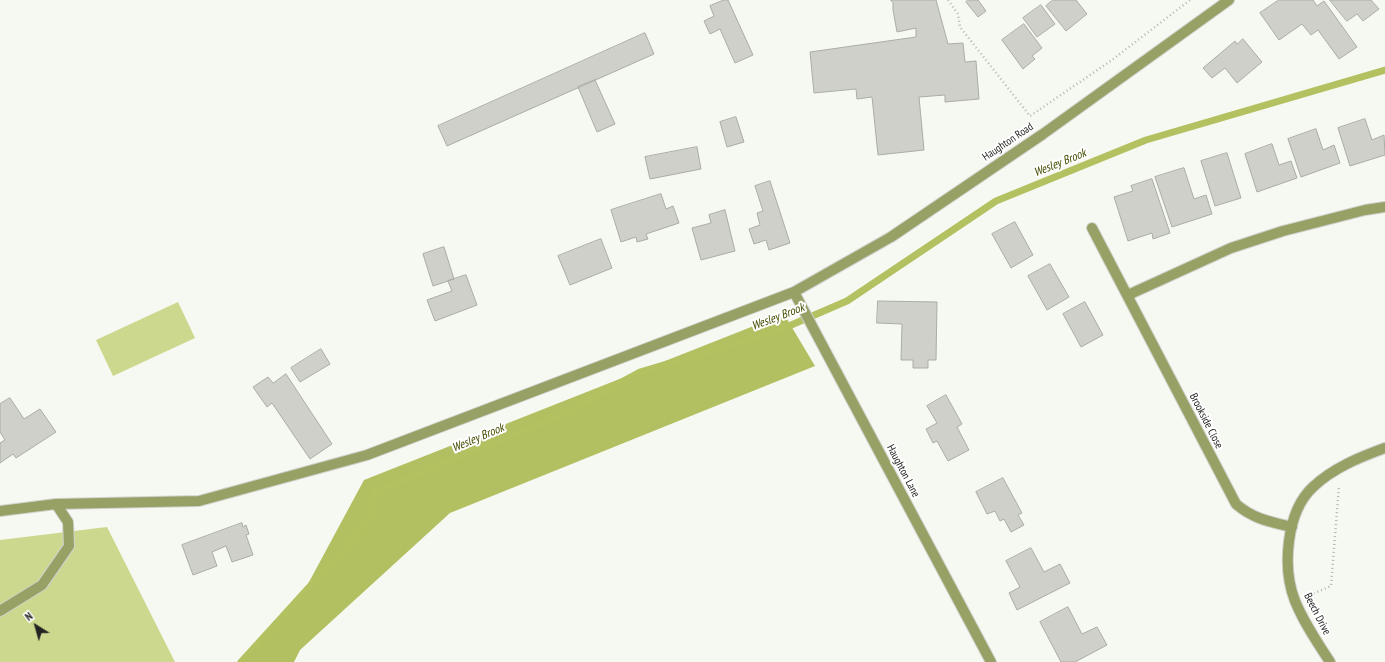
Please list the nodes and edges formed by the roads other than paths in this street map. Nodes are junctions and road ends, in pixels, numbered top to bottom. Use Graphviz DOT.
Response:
graph roads {
  1 [pos="1229,0"];
  2 [pos="1385,207"];
  3 [pos="1092,228"];
  4 [pos="794,292"];
  5 [pos="1128,295"];
  6 [pos="1385,448"];
  7 [pos="56,504"];
  8 [pos="0,511"];
  9 [pos="1292,527"];
  10 [pos="0,611"];
  11 [pos="991,662"];
  12 [pos="1330,662"];
  1 -- 4 [label="street, Haughton Road"];
  2 -- 5 [label="street"];
  3 -- 5 [label="street, Brookside Close"];
  4 -- 7 [label="street, Haughton Road"];
  4 -- 11 [label="street, Haughton Lane"];
  5 -- 9 [label="street, Brookside Close"];
  6 -- 9 [label="street, Beech Drive"];
  7 -- 8 [label="street, Haughton Road"];
  7 -- 10 [label="street"];
  9 -- 12 [label="street, Beech Drive"];
}
